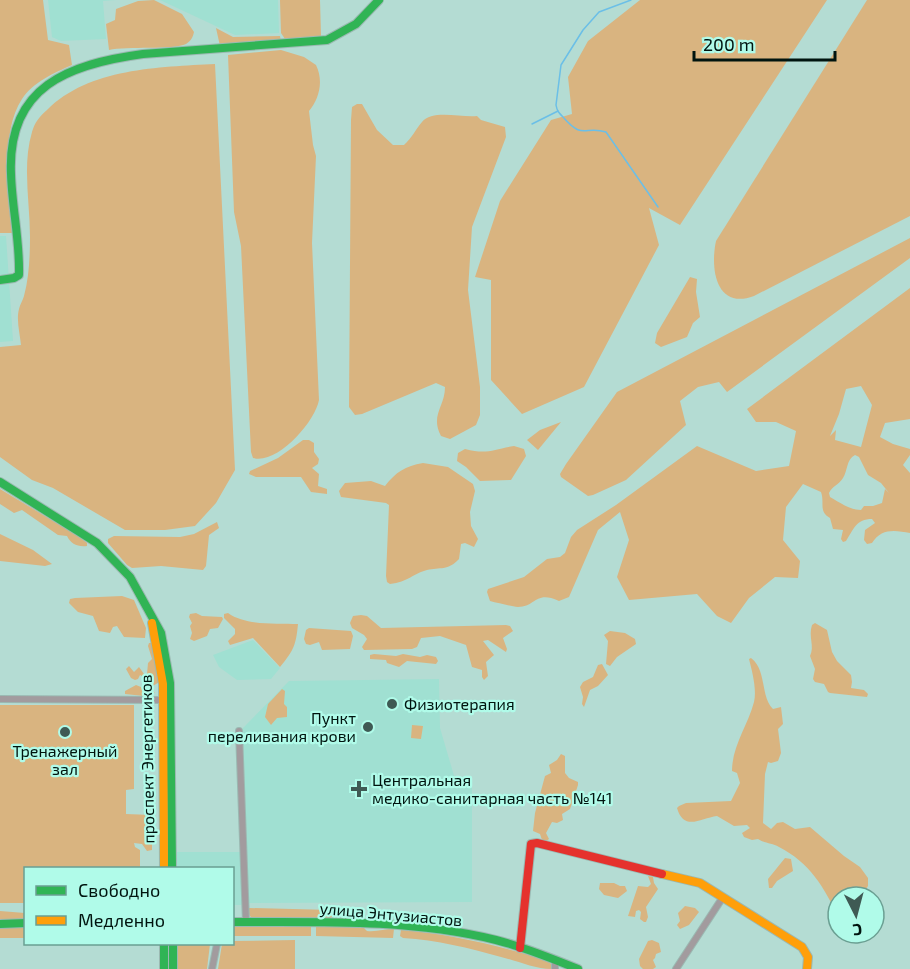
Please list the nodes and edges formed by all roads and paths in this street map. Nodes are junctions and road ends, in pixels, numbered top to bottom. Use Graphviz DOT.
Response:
graph roads {
  1 [pos="379,0"];
  2 [pos="0,280"];
  3 [pos="0,482"];
  4 [pos="167,684"];
  5 [pos="0,699"];
  6 [pos="163,700"];
  7 [pos="239,731"];
  8 [pos="167,746"];
  9 [pos="168,806"];
  10 [pos="164,867"];
  11 [pos="172,867"];
  12 [pos="723,897"];
  13 [pos="234,922"];
  14 [pos="246,922"];
  15 [pos="24,923"];
  16 [pos="0,924"];
  17 [pos="164,945"];
  18 [pos="173,945"];
  19 [pos="217,945"];
  20 [pos="520,948"];
  21 [pos="555,964"];
  22 [pos="164,969"];
  23 [pos="173,969"];
  24 [pos="212,969"];
  25 [pos="578,969"];
  26 [pos="676,969"];
  27 [pos="807,969"];
  1 -- 2 [label="street"];
  3 -- 4 [label="street, проспект Энергетиков"];
  4 -- 6 [label="street, проспект Энергетиков"];
  4 -- 8 [label="street, проспект Энергетиков"];
  5 -- 6 [label="street"];
  6 -- 8 [label="street, проспект Энергетиков"];
  7 -- 14 [label="street"];
  8 -- 9 [label="street, проспект Энергетиков"];
  9 -- 10 [label="street, проспект Энергетиков"];
  9 -- 11 [label="street, проспект Энергетиков"];
  12 -- 20 [label="street"];
  12 -- 26 [label="street"];
  12 -- 27 [label="street"];
  13 -- 14 [label="street, улица Энтузиастов"];
  14 -- 20 [label="street, улица Энтузиастов"];
  15 -- 16 [label="street"];
  17 -- 22 [label="street"];
  18 -- 23 [label="street"];
  19 -- 24 [label="street"];
  20 -- 21 [label="street, улица Энтузиастов"];
  21 -- 25 [label="street, улица Энтузиастов"];
}
